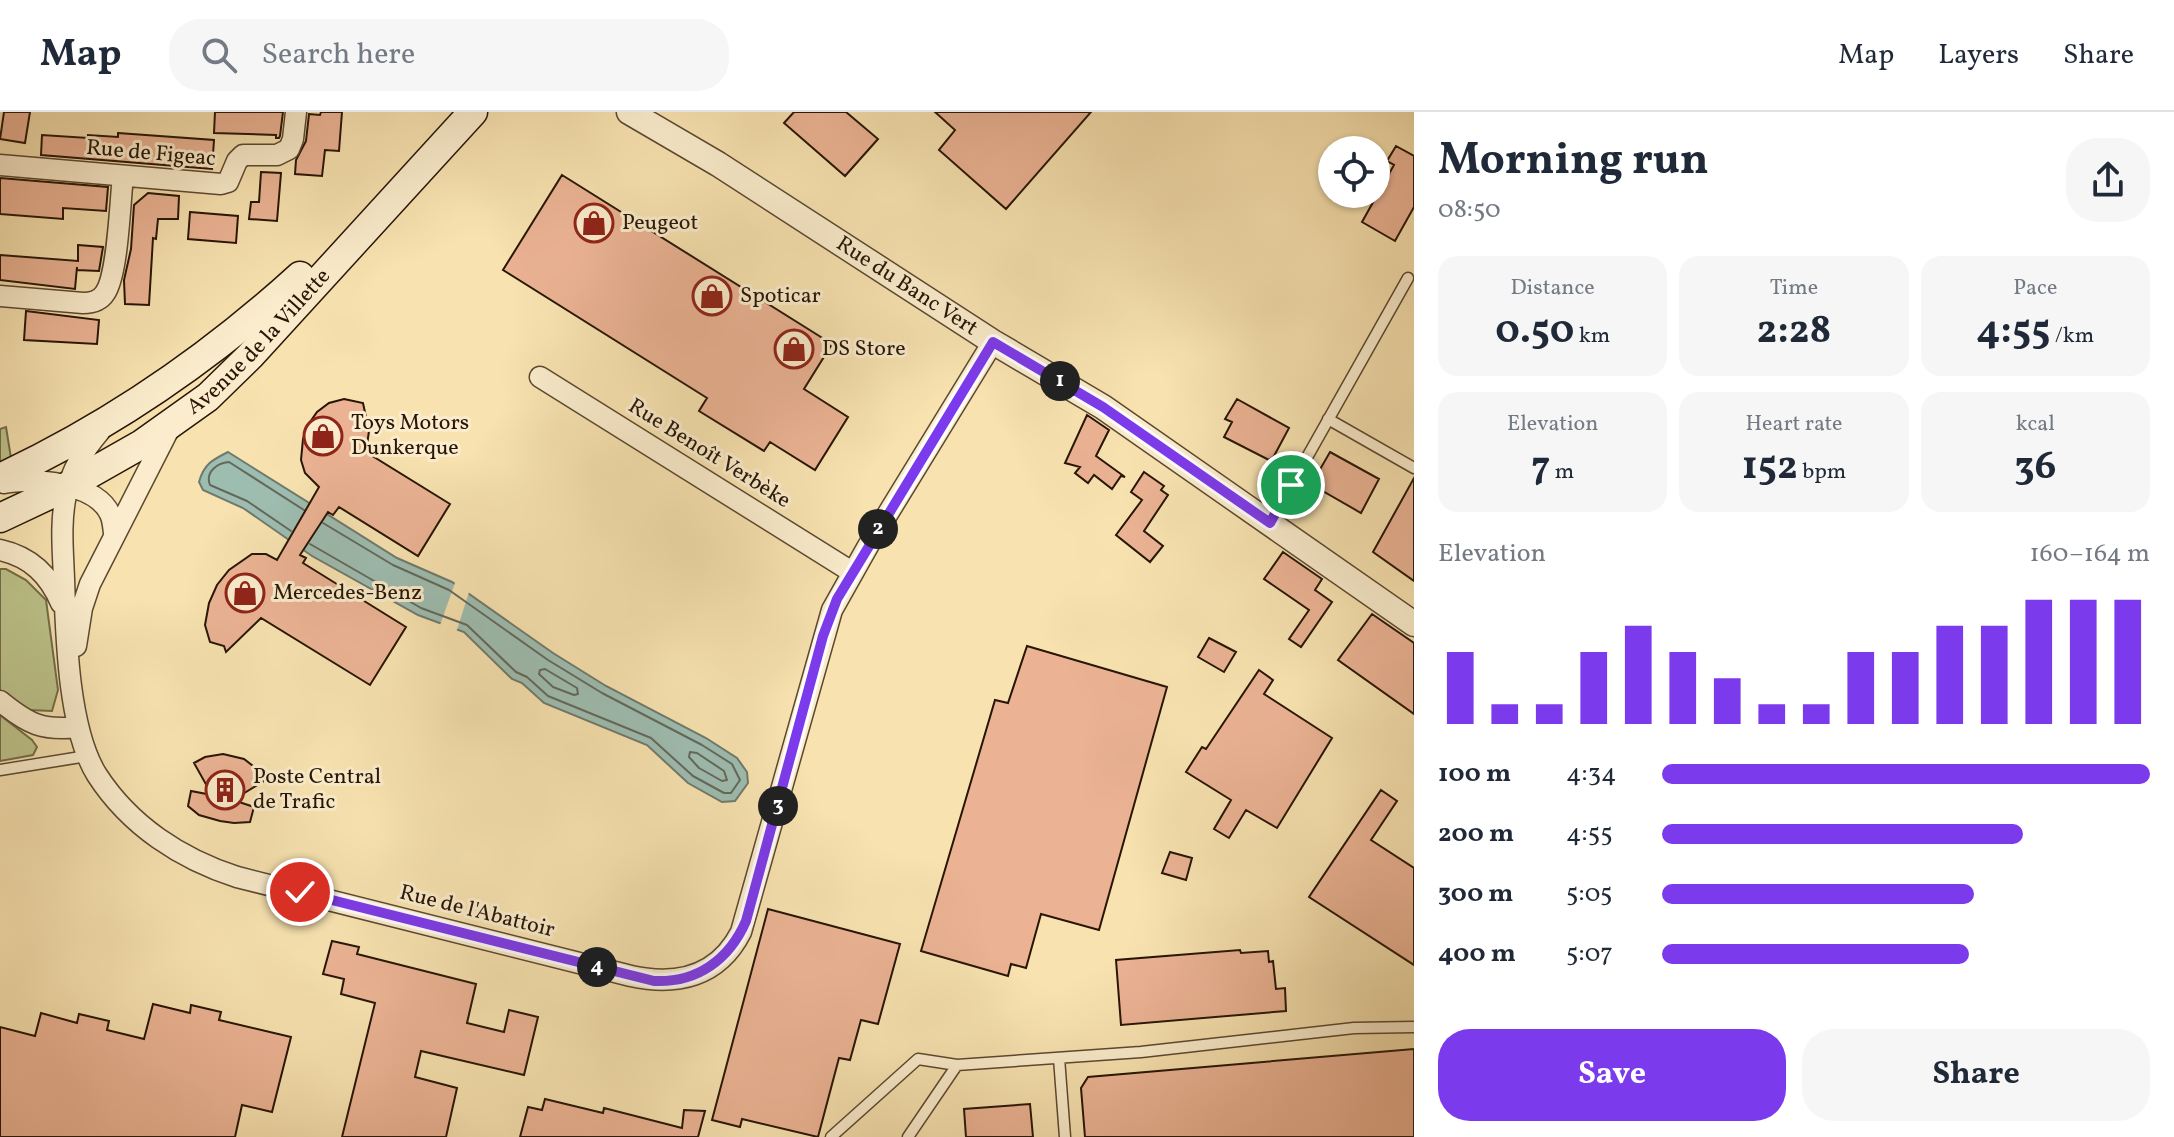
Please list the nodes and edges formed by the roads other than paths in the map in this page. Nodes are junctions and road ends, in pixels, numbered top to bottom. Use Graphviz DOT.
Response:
graph roads {
  1 [pos="296,112"];
  2 [pos="452,112"];
  3 [pos="473,112"];
  4 [pos="629,112"];
  5 [pos="650,112"];
  6 [pos="658,112"];
  7 [pos="679,133"];
  8 [pos="718,164"];
  9 [pos="0,165"];
  10 [pos="123,176"];
  11 [pos="1408,278"];
  12 [pos="0,296"];
  13 [pos="993,342"];
  14 [pos="540,377"];
  15 [pos="110,419"];
  16 [pos="1328,419"];
  17 [pos="172,425"];
  18 [pos="1414,468"];
  19 [pos="0,481"];
  20 [pos="68,486"];
  21 [pos="0,518"];
  22 [pos="1270,523"];
  23 [pos="114,533"];
  24 [pos="0,550"];
  25 [pos="852,572"];
  26 [pos="65,614"];
  27 [pos="1414,624"];
  28 [pos="73,686"];
  29 [pos="0,701"];
  30 [pos="78,727"];
  31 [pos="87,756"];
  32 [pos="0,770"];
  33 [pos="1414,1027"];
  34 [pos="1059,1058"];
  35 [pos="957,1065"];
  36 [pos="831,1137"];
  37 [pos="908,1137"];
  38 [pos="1065,1137"];
  1 -- 10 [label="street, Rue de Figeac"];
  2 -- 15 [label="main road, Avenue de la Villette"];
  3 -- 17 [label="main road, Avenue de la Villette"];
  4 -- 8 [label="street, Rue du Banc Vert"];
  5 -- 7 [label="street, Rue du Banc Vert"];
  6 -- 7 [label="street, Rue du Banc Vert"];
  7 -- 8 [label="street, Rue du Banc Vert"];
  8 -- 13 [label="street, Rue du Banc Vert"];
  9 -- 10 [label="street, Rue de Figeac"];
  10 -- 12 [label="street"];
  11 -- 16 [label="lane"];
  13 -- 22 [label="street, Rue du Banc Vert"];
  13 -- 25 [label="street, Rue de l'Abattoir"];
  14 -- 25 [label="street, Rue Benoît Verbèke"];
  15 -- 19 [label="main road, Avenue de la Villette"];
  15 -- 20 [label="street, Rue de l'Abattoir"];
  16 -- 18 [label="lane"];
  16 -- 22 [label="lane"];
  17 -- 20 [label="main road, Avenue de la Villette"];
  17 -- 23 [label="street, Rue de l'Abattoir"];
  19 -- 20 [label="street"];
  20 -- 21 [label="main road, Avenue de la Villette"];
  20 -- 23 [label="street"];
  20 -- 26 [label="street, Rue de l'Abattoir"];
  22 -- 27 [label="street, Rue du Banc Vert"];
  23 -- 28 [label="street, Rue de l'Abattoir"];
  24 -- 26 [label="street, Rue de l'Abattoir"];
  25 -- 31 [label="street, Rue de l'Abattoir"];
  26 -- 28 [label="street, Rue de l'Abattoir"];
  28 -- 30 [label="street, Rue de l'Abattoir"];
  29 -- 30 [label="street"];
  30 -- 31 [label="street, Rue de l'Abattoir"];
  31 -- 32 [label="lane"];
  33 -- 34 [label="lane"];
  34 -- 35 [label="lane"];
  34 -- 38 [label="lane"];
  35 -- 36 [label="lane"];
  35 -- 37 [label="lane"];
}
